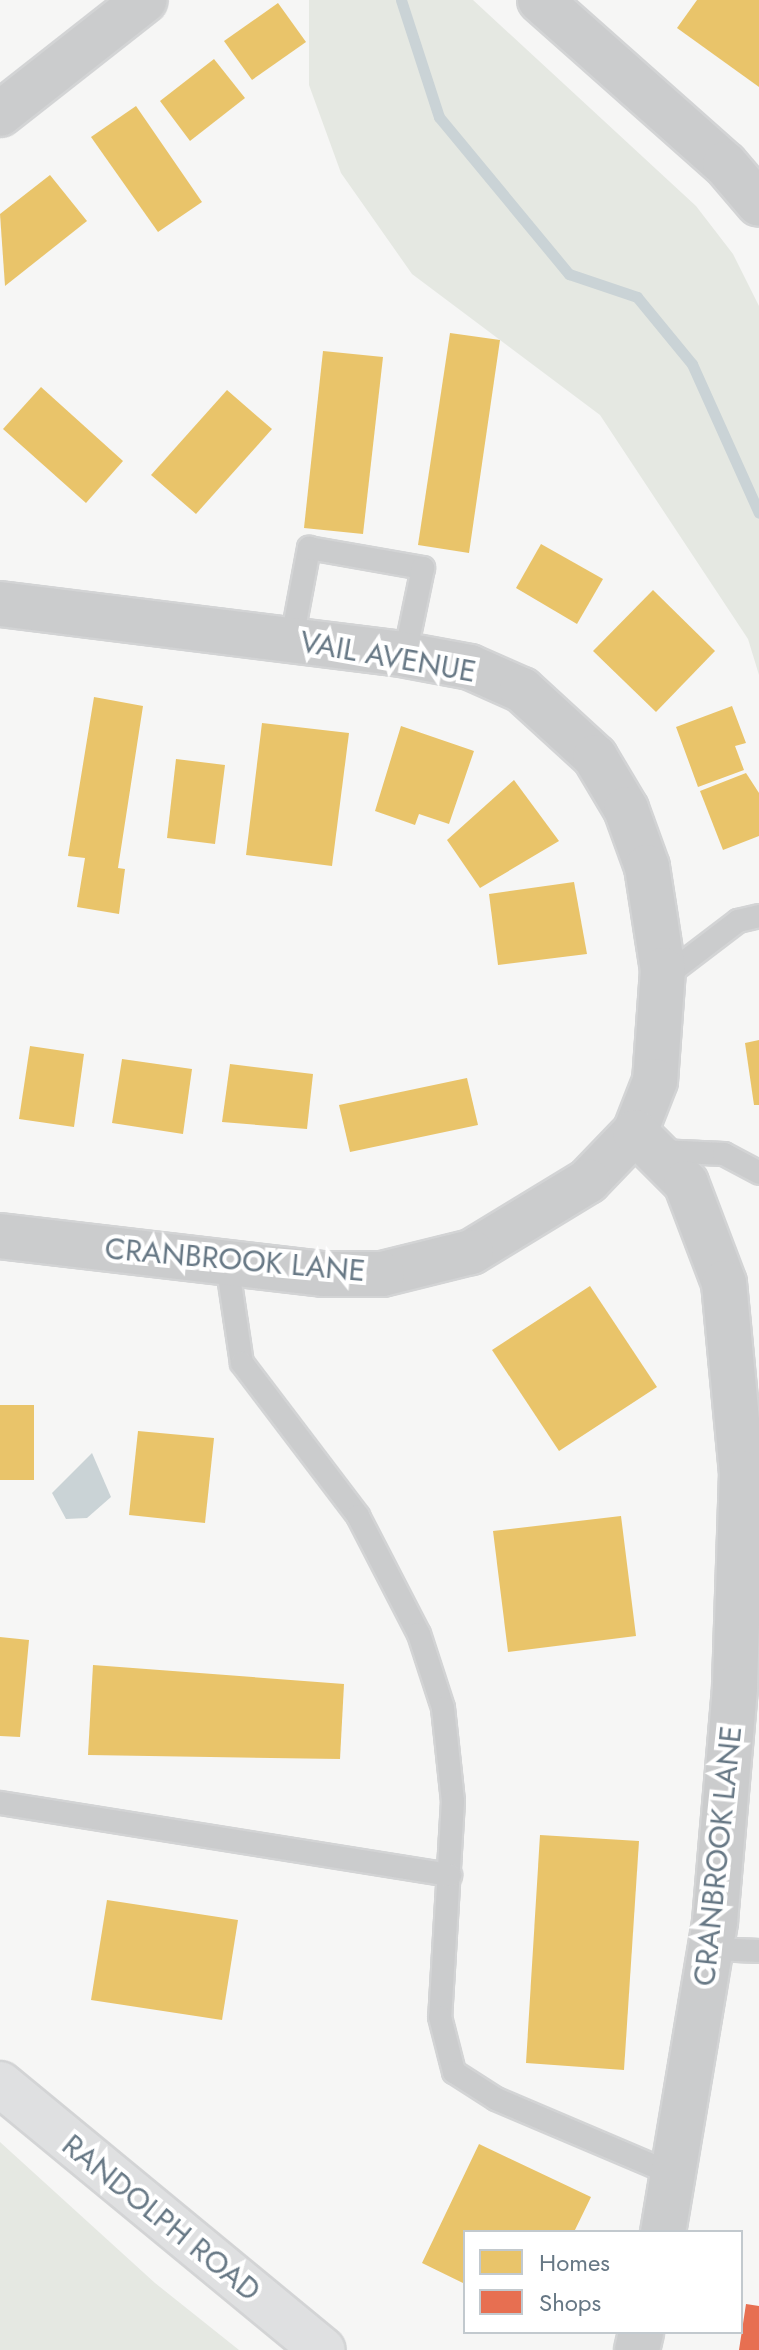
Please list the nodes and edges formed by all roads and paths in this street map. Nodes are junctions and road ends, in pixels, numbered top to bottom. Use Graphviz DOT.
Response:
graph roads {
  1 [pos="145,0"];
  2 [pos="540,0"];
  3 [pos="0,114"];
  4 [pos="759,204"];
  5 [pos="0,604"];
  6 [pos="292,639"];
  7 [pos="405,655"];
  8 [pos="759,916"];
  9 [pos="662,979"];
  10 [pos="646,1142"];
  11 [pos="759,1173"];
  12 [pos="0,1236"];
  13 [pos="227,1263"];
  14 [pos="746,1353"];
  15 [pos="747,1688"];
  16 [pos="0,1803"];
  17 [pos="450,1875"];
  18 [pos="711,1949"];
  19 [pos="759,1951"];
  20 [pos="0,2084"];
  21 [pos="675,2175"];
  22 [pos="663,2230"];
  23 [pos="323,2350"];
  1 -- 3 [label="street"];
  2 -- 4 [label="street"];
  5 -- 6 [label="street, VAIL AVENUE"];
  6 -- 7 [label="street, VAIL AVENUE"];
  6 -- 7 [label="lane"];
  7 -- 9 [label="street, VAIL AVENUE"];
  8 -- 9 [label="lane"];
  9 -- 10 [label="street, VAIL AVENUE"];
  10 -- 11 [label="lane"];
  10 -- 13 [label="street, CRANBROOK LANE"];
  10 -- 14 [label="street, CRANBROOK LANE"];
  12 -- 13 [label="street, CRANBROOK LANE"];
  13 -- 17 [label="lane"];
  14 -- 15 [label="street, CRANBROOK LANE"];
  15 -- 18 [label="street, CRANBROOK LANE"];
  16 -- 17 [label="lane"];
  17 -- 21 [label="lane"];
  18 -- 19 [label="lane"];
  18 -- 21 [label="street, CRANBROOK LANE"];
  20 -- 23 [label="main road, RANDOLPH ROAD"];
  21 -- 22 [label="street, CRANBROOK LANE"];
}
